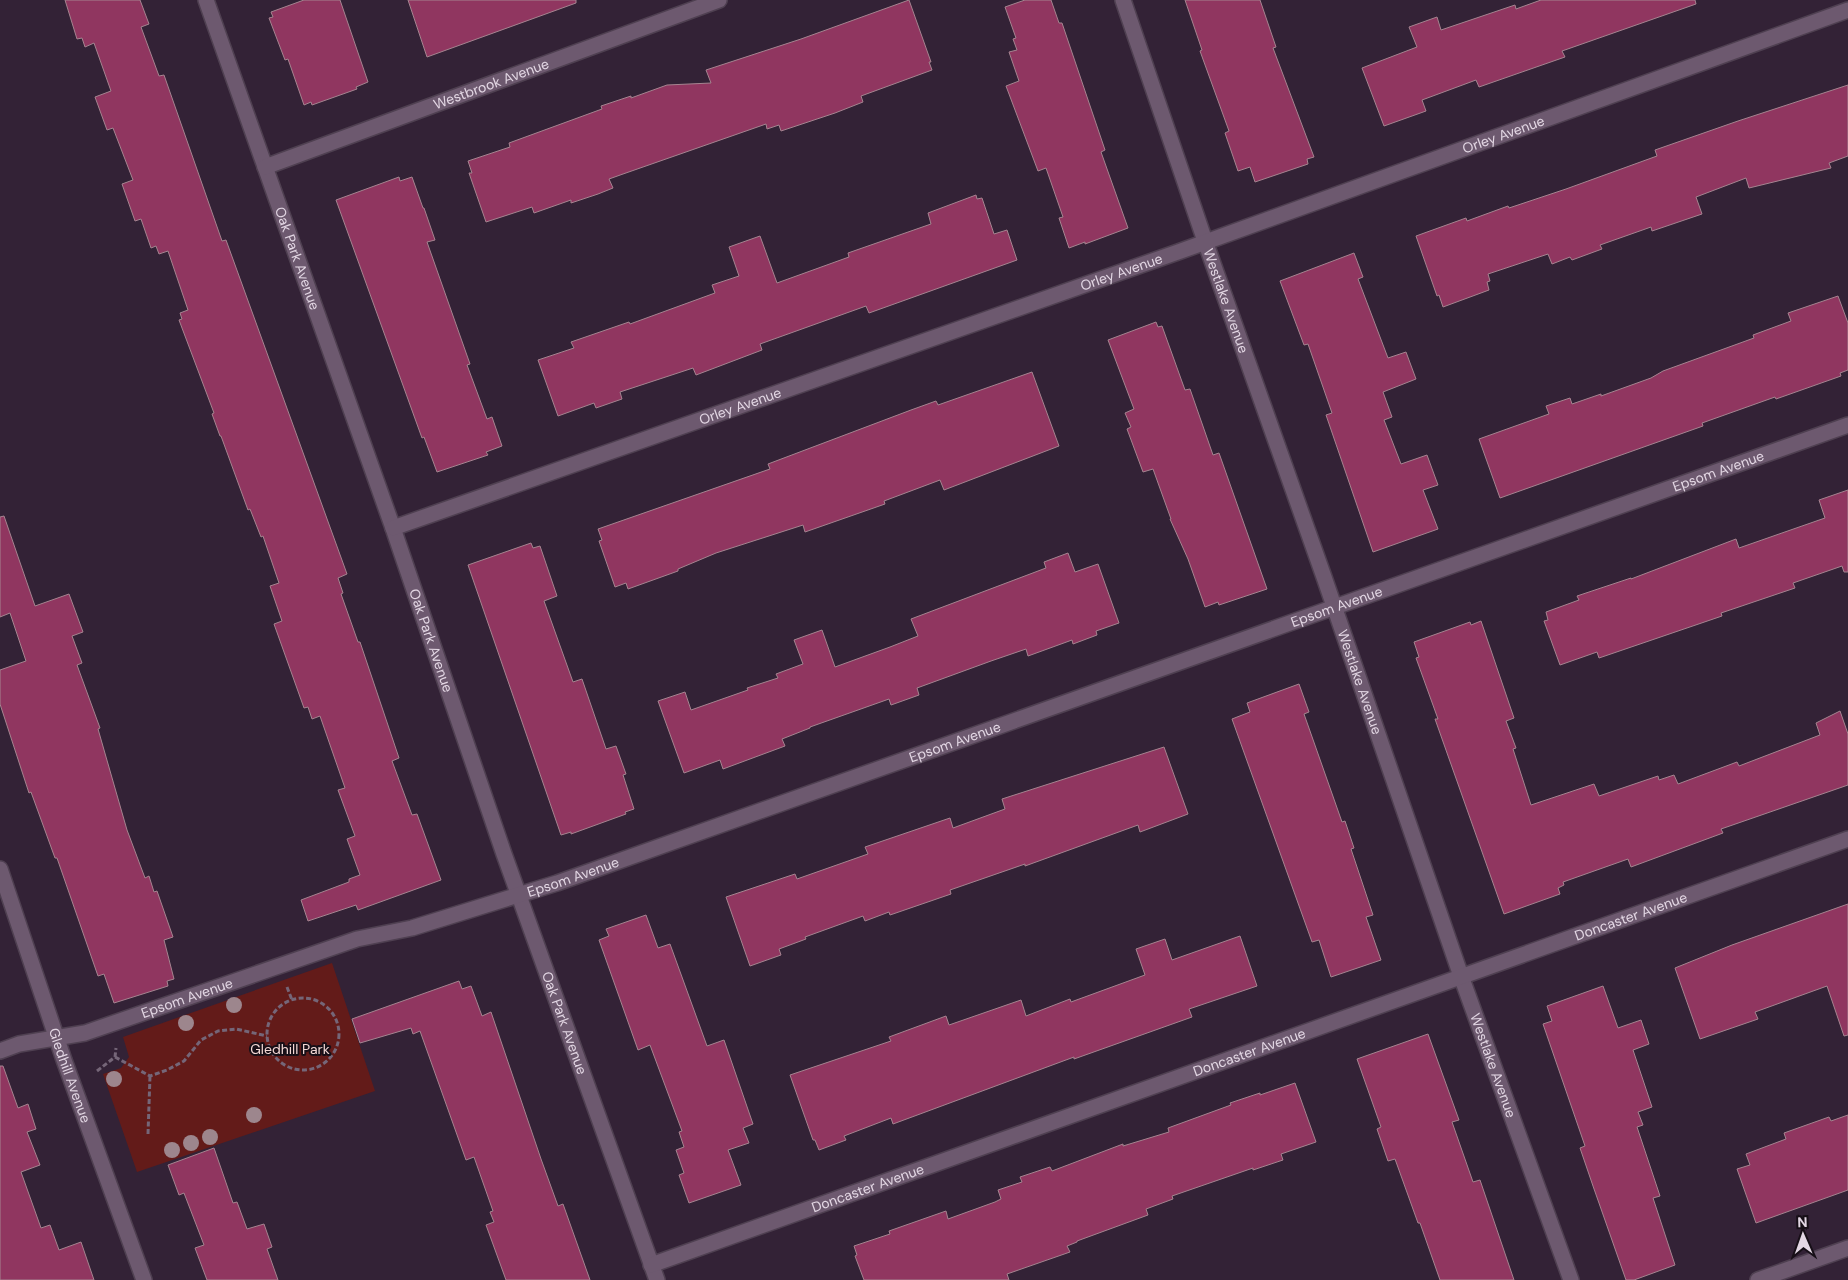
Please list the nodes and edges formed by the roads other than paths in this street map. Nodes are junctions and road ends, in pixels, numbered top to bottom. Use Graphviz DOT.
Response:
graph roads {
  1 [pos="206,0"];
  2 [pos="719,0"];
  3 [pos="1123,0"];
  4 [pos="1848,10"];
  5 [pos="265,168"];
  6 [pos="1205,241"];
  7 [pos="1848,425"];
  8 [pos="394,528"];
  9 [pos="1333,607"];
  10 [pos="1848,839"];
  11 [pos="0,869"];
  12 [pos="519,895"];
  13 [pos="1461,976"];
  14 [pos="56,1037"];
  15 [pos="0,1051"];
  16 [pos="1848,1248"];
  17 [pos="651,1265"];
  18 [pos="144,1280"];
  19 [pos="657,1280"];
  20 [pos="1570,1280"];
  21 [pos="1758,1280"];
  1 -- 5 [label="street, Oak Park Avenue"];
  2 -- 5 [label="street, Westbrook Avenue"];
  3 -- 6 [label="street, Westlake Avenue"];
  4 -- 6 [label="street, Orley Avenue"];
  5 -- 8 [label="street, Oak Park Avenue"];
  6 -- 8 [label="street, Orley Avenue"];
  6 -- 9 [label="street, Westlake Avenue"];
  7 -- 9 [label="street, Epsom Avenue"];
  8 -- 12 [label="street, Oak Park Avenue"];
  9 -- 12 [label="street, Epsom Avenue"];
  9 -- 13 [label="street, Westlake Avenue"];
  10 -- 13 [label="street, Doncaster Avenue"];
  11 -- 14 [label="street, Gledhill Avenue"];
  12 -- 14 [label="street, Epsom Avenue"];
  12 -- 17 [label="street, Oak Park Avenue"];
  13 -- 17 [label="street, Doncaster Avenue"];
  13 -- 20 [label="street, Westlake Avenue"];
  14 -- 15 [label="street, Epsom Avenue"];
  14 -- 18 [label="street, Gledhill Avenue"];
  16 -- 21 [label="street"];
  17 -- 19 [label="street, Oak Park Avenue"];
}
